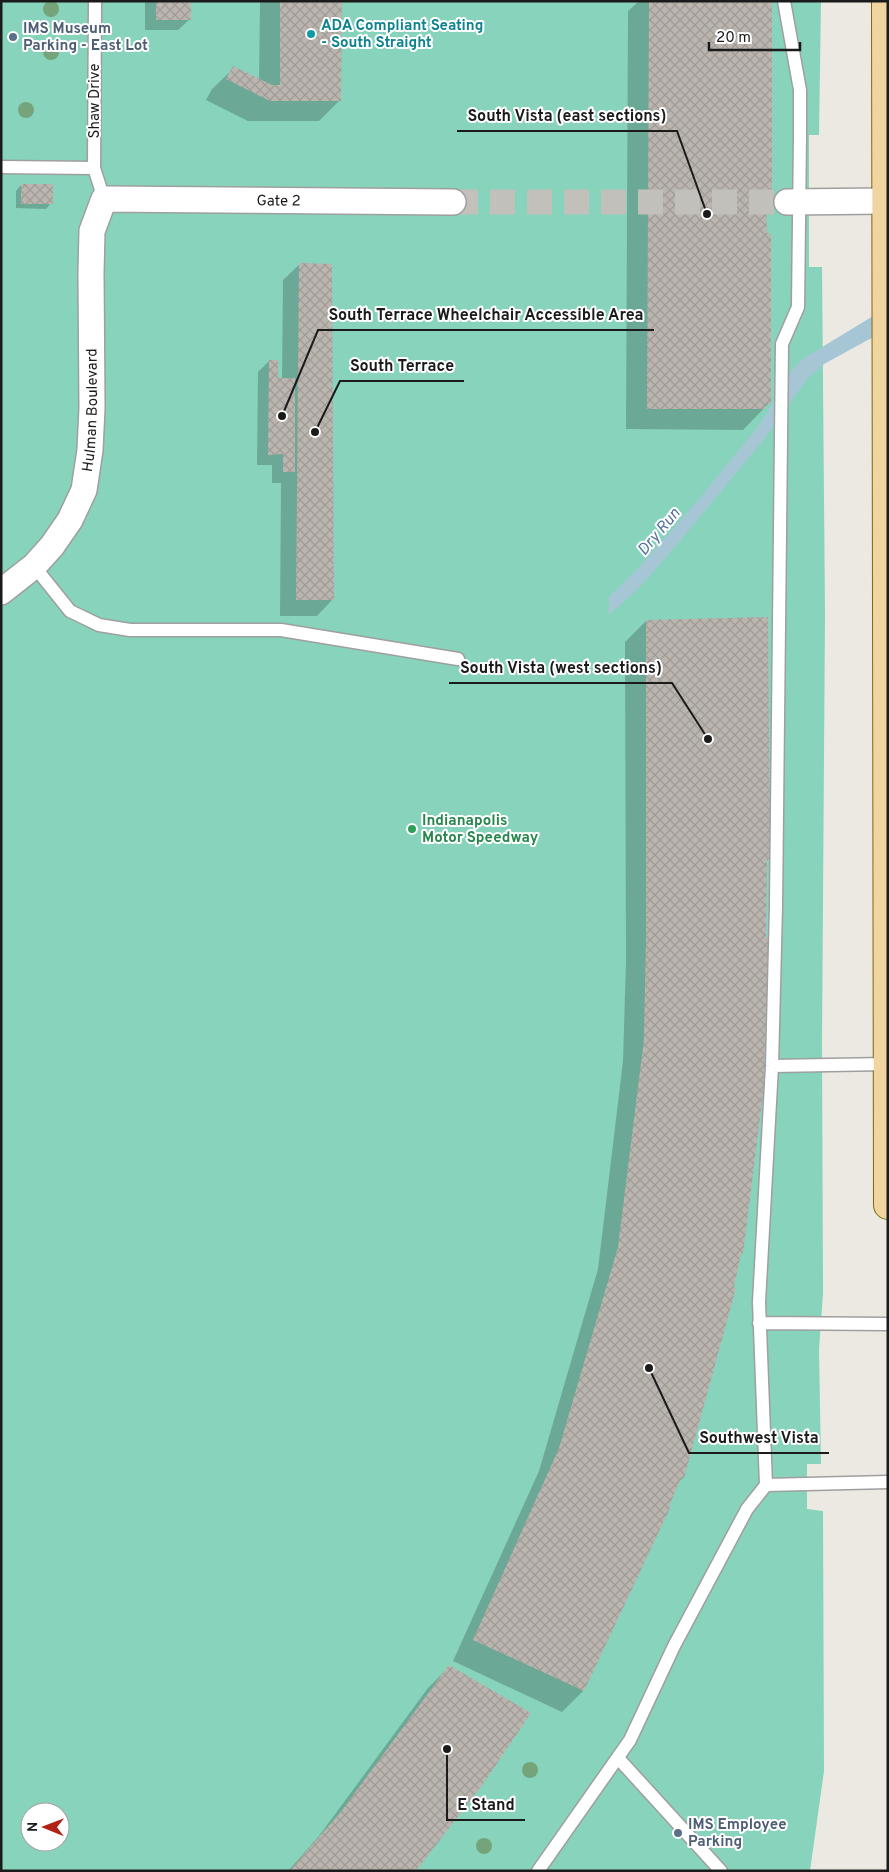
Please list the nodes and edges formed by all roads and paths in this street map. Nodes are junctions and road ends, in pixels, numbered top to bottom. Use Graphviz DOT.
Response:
graph roads {
  1 [pos="95,1"];
  2 [pos="784,1"];
  3 [pos="886,1"];
  4 [pos="1,167"];
  5 [pos="94,168"];
  6 [pos="104,199"];
  7 [pos="886,201"];
  8 [pos="453,202"];
  9 [pos="793,202"];
  10 [pos="887,275"];
  11 [pos="34,566"];
  12 [pos="1,592"];
  13 [pos="458,659"];
  14 [pos="888,1064"];
  15 [pos="772,1066"];
  16 [pos="888,1206"];
  17 [pos="759,1323"];
  18 [pos="888,1324"];
  19 [pos="888,1482"];
  20 [pos="766,1485"];
  21 [pos="618,1758"];
  22 [pos="538,1871"];
  23 [pos="721,1871"];
  1 -- 5 [label="lane, Shaw Drive"];
  2 -- 9 [label="lane"];
  3 -- 7 [label="main road"];
  4 -- 5 [label="lane"];
  5 -- 6 [label="lane, Shaw Drive"];
  6 -- 8 [label="street, Gate 2"];
  6 -- 11 [label="street, Hulman Boulevard"];
  7 -- 9 [label="street"];
  7 -- 10 [label="main road"];
  9 -- 15 [label="lane"];
  10 -- 14 [label="main road"];
  11 -- 12 [label="street, Hulman Boulevard"];
  11 -- 13 [label="lane"];
  14 -- 15 [label="lane"];
  14 -- 16 [label="main road"];
  15 -- 17 [label="lane"];
  17 -- 18 [label="lane"];
  17 -- 20 [label="lane"];
  19 -- 20 [label="lane"];
  20 -- 21 [label="lane"];
  21 -- 22 [label="lane"];
  21 -- 23 [label="lane"];
}
